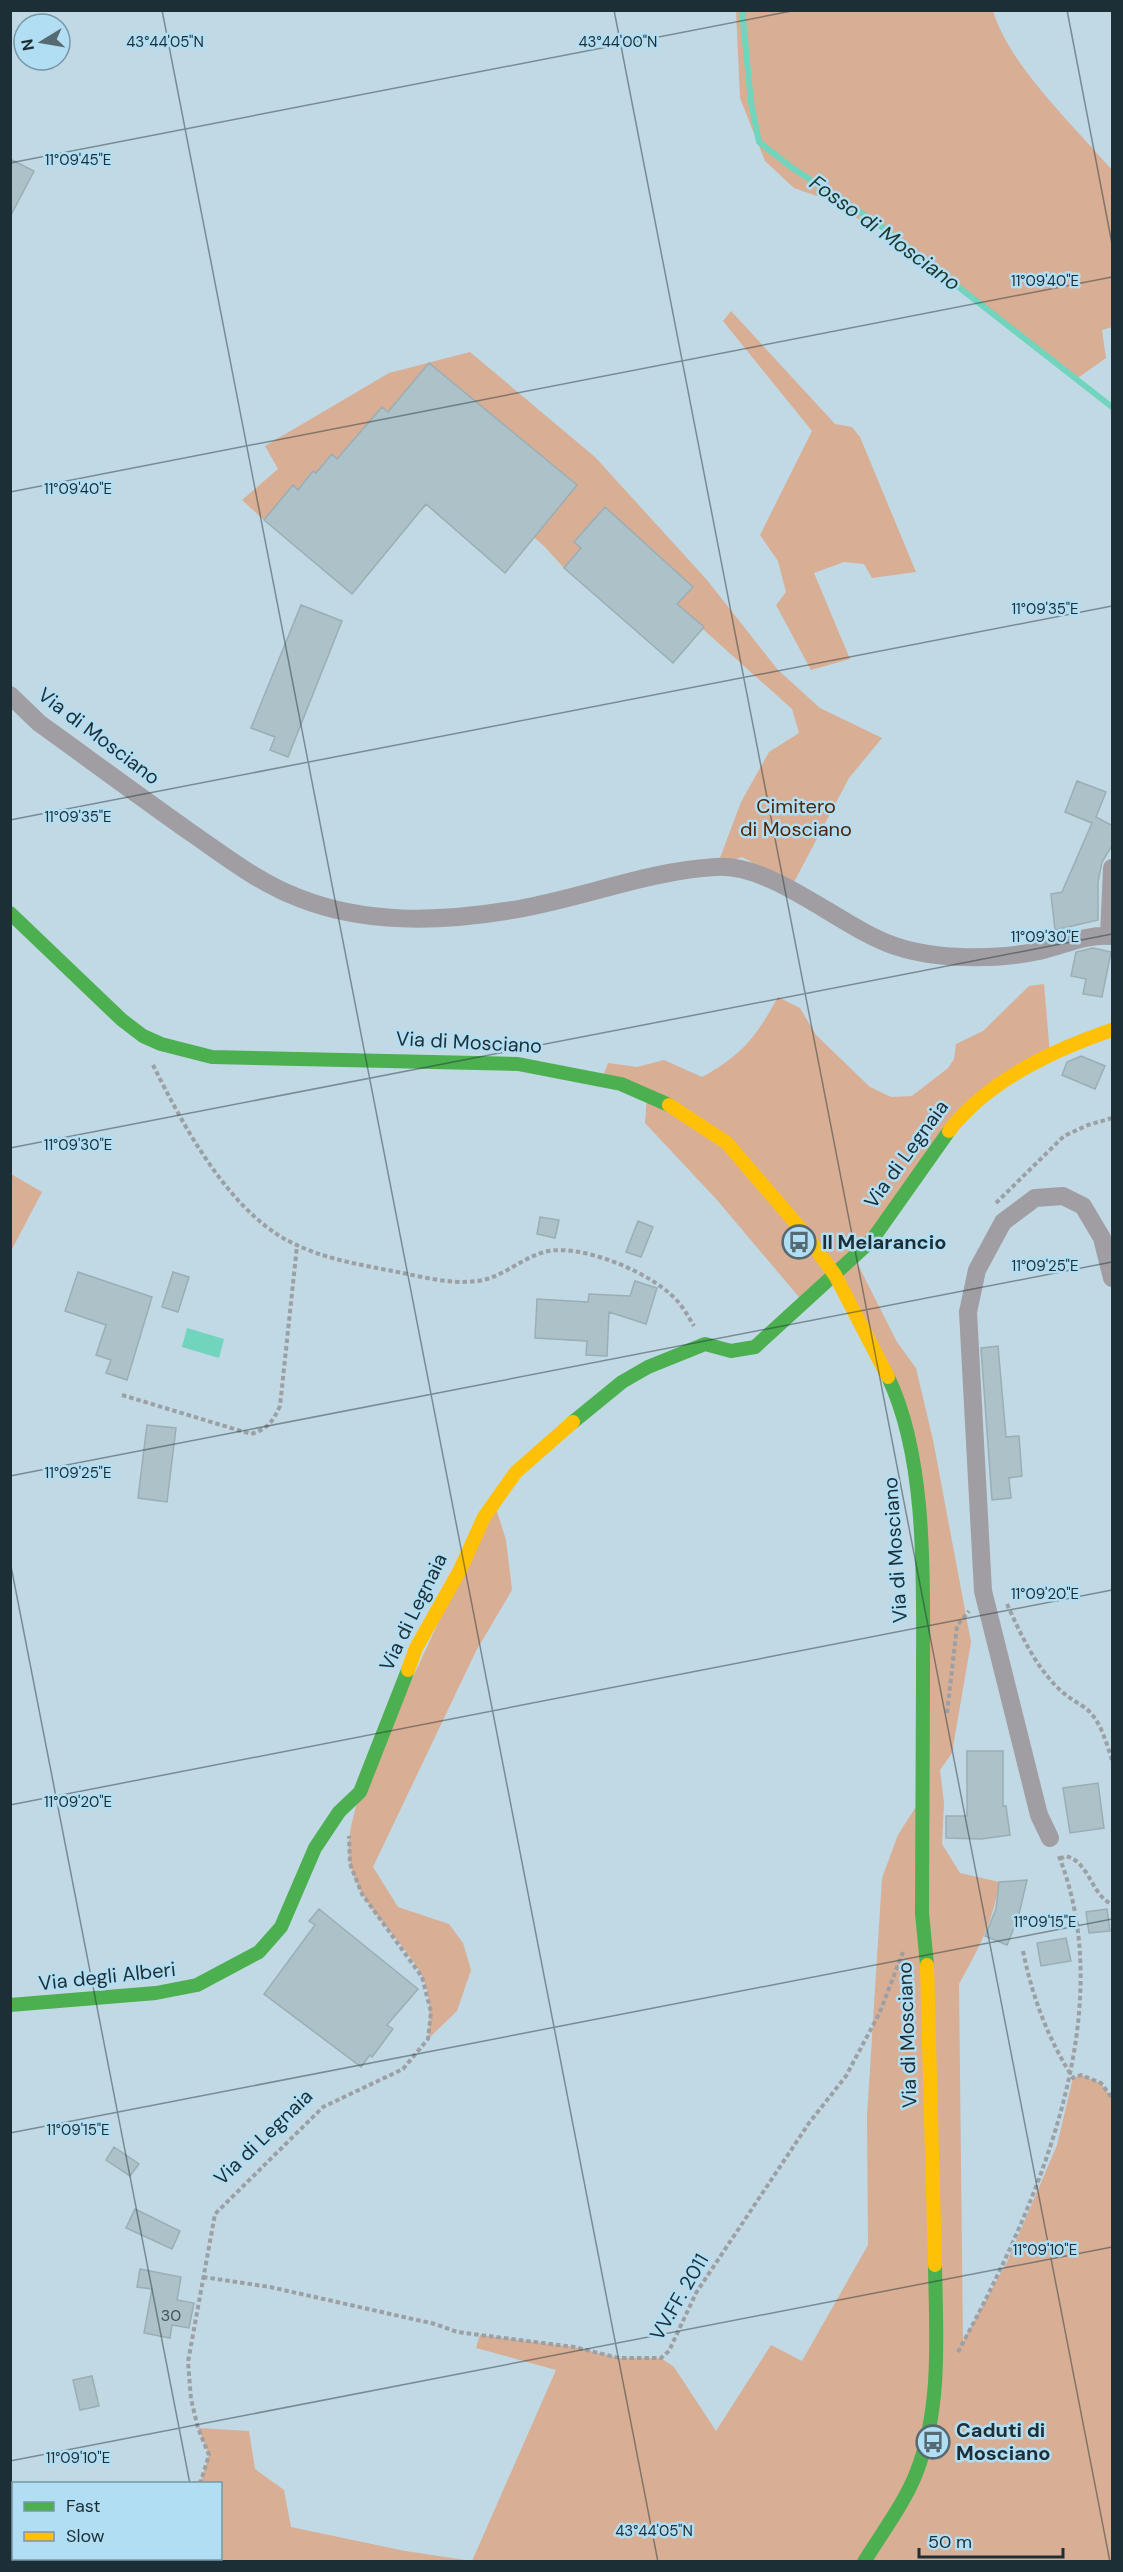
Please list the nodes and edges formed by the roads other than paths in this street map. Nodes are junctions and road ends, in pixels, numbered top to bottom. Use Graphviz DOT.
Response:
graph roads {
  1 [pos="10,695"];
  2 [pos="1113,868"];
  3 [pos="10,913"];
  4 [pos="1111,936"];
  5 [pos="1113,1030"];
  6 [pos="835,1275"];
  7 [pos="1113,1278"];
  8 [pos="360,1792"];
  9 [pos="1050,1838"];
  10 [pos="10,2005"];
  11 [pos="864,2562"];
  1 -- 4 [label="street, Via di Mosciano"];
  2 -- 4 [label="street"];
  3 -- 6 [label="main road, Via di Mosciano"];
  5 -- 6 [label="main road, Via di Legnaia"];
  6 -- 8 [label="main road, Via di Legnaia"];
  6 -- 11 [label="main road, Via di Mosciano"];
  7 -- 9 [label="street"];
  8 -- 10 [label="main road, Via degli Alberi"];
}
